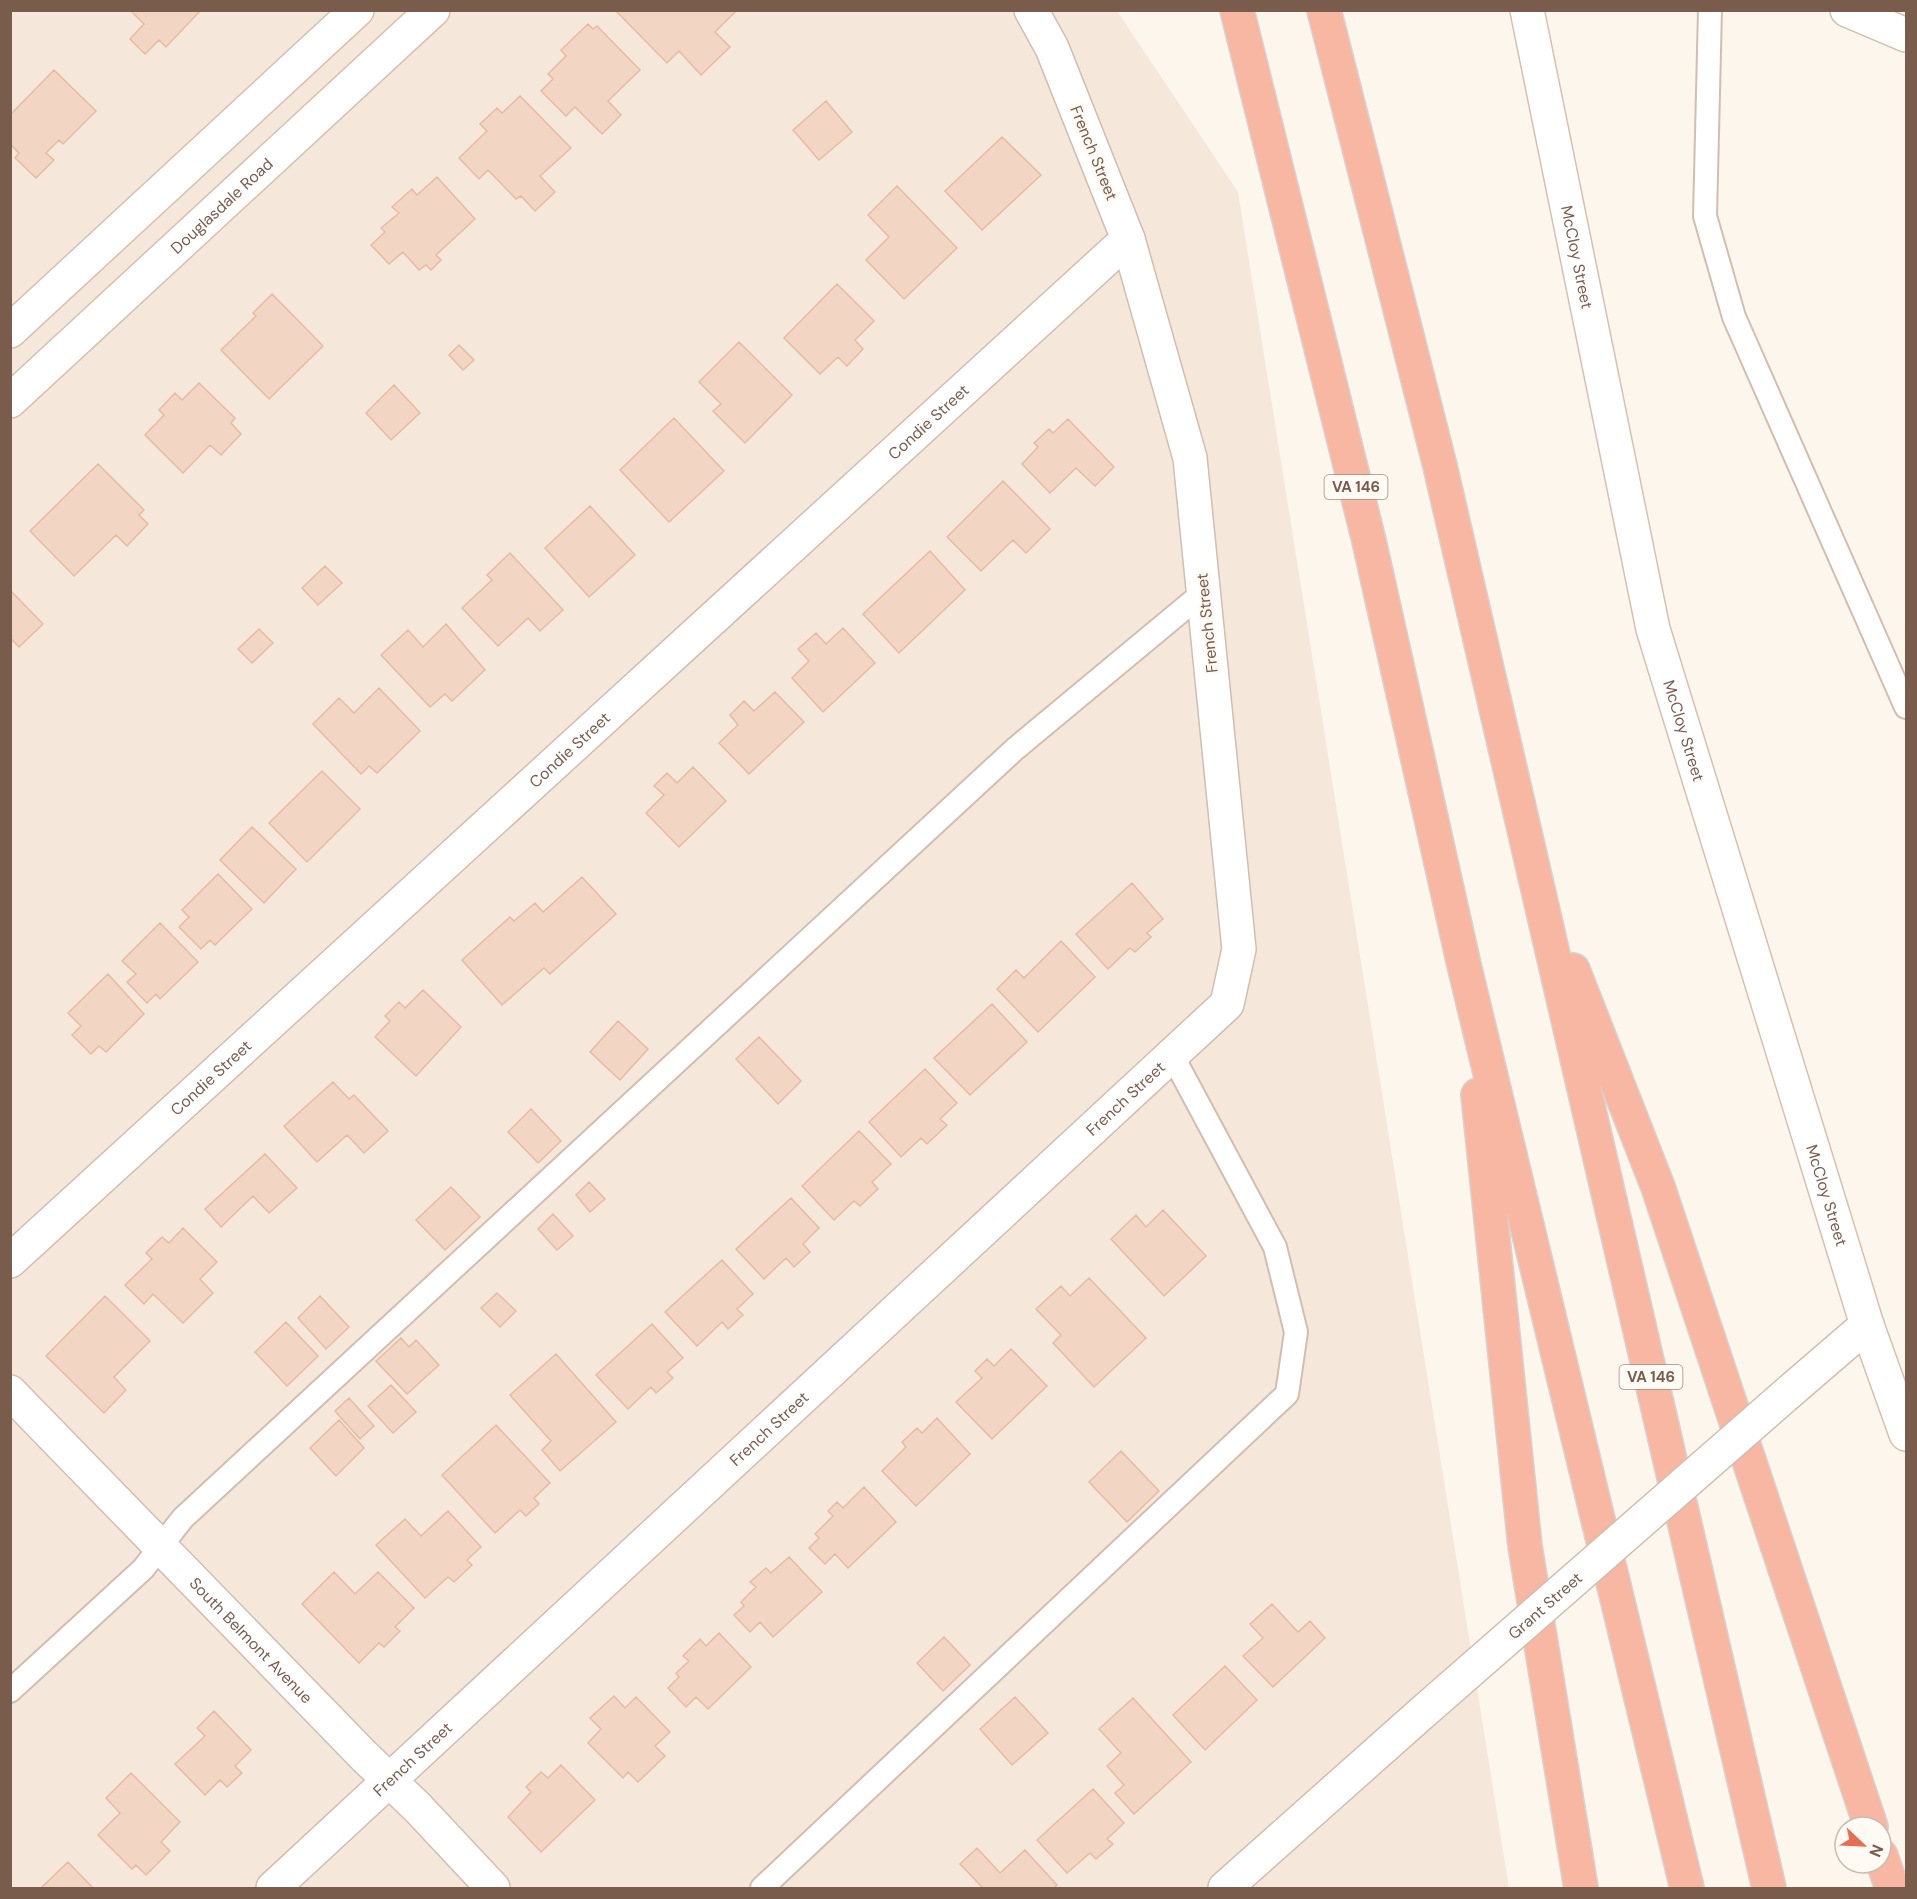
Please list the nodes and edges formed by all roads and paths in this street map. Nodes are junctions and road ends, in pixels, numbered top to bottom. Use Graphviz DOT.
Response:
graph roads {
  1 [pos="357,10"];
  2 [pos="434,10"];
  3 [pos="1031,10"];
  4 [pos="1237,10"];
  5 [pos="1324,10"];
  6 [pos="1527,10"];
  7 [pos="1710,10"];
  8 [pos="1847,10"];
  9 [pos="1906,35"];
  10 [pos="1128,239"];
  11 [pos="10,331"];
  12 [pos="10,401"];
  13 [pos="1204,592"];
  14 [pos="1906,706"];
  15 [pos="1532,865"];
  16 [pos="1464,965"];
  17 [pos="1172,1056"];
  18 [pos="10,1261"];
  19 [pos="1867,1325"];
  20 [pos="10,1392"];
  21 [pos="1906,1434"];
  22 [pos="161,1546"];
  23 [pos="10,1691"];
  24 [pos="389,1780"];
  25 [pos="1867,1815"];
  26 [pos="273,1888"];
  27 [pos="493,1888"];
  28 [pos="762,1888"];
  29 [pos="1225,1888"];
  30 [pos="1581,1888"];
  31 [pos="1687,1888"];
  32 [pos="1769,1888"];
  1 -- 11 [label="street"];
  2 -- 12 [label="street, Douglasdale Road"];
  3 -- 10 [label="street, French Street"];
  4 -- 16 [label="highway, VA 146"];
  5 -- 15 [label="highway, VA 146"];
  6 -- 19 [label="street, McCloy Street"];
  7 -- 14 [label="lane"];
  8 -- 9 [label="street"];
  10 -- 13 [label="street, French Street"];
  10 -- 18 [label="street, Condie Street"];
  13 -- 17 [label="street, French Street"];
  13 -- 22 [label="lane"];
  15 -- 25 [label="highway"];
  15 -- 32 [label="highway, VA 146"];
  16 -- 30 [label="highway"];
  16 -- 31 [label="highway, VA 146"];
  17 -- 24 [label="street, French Street"];
  17 -- 28 [label="lane"];
  19 -- 21 [label="street, McCloy Street"];
  19 -- 29 [label="street, Grant Street, bridge"];
  20 -- 22 [label="street, South Belmont Avenue"];
  22 -- 23 [label="lane"];
  22 -- 24 [label="street, South Belmont Avenue"];
  24 -- 26 [label="street, French Street"];
  24 -- 27 [label="street, South Belmont Avenue"];
}
